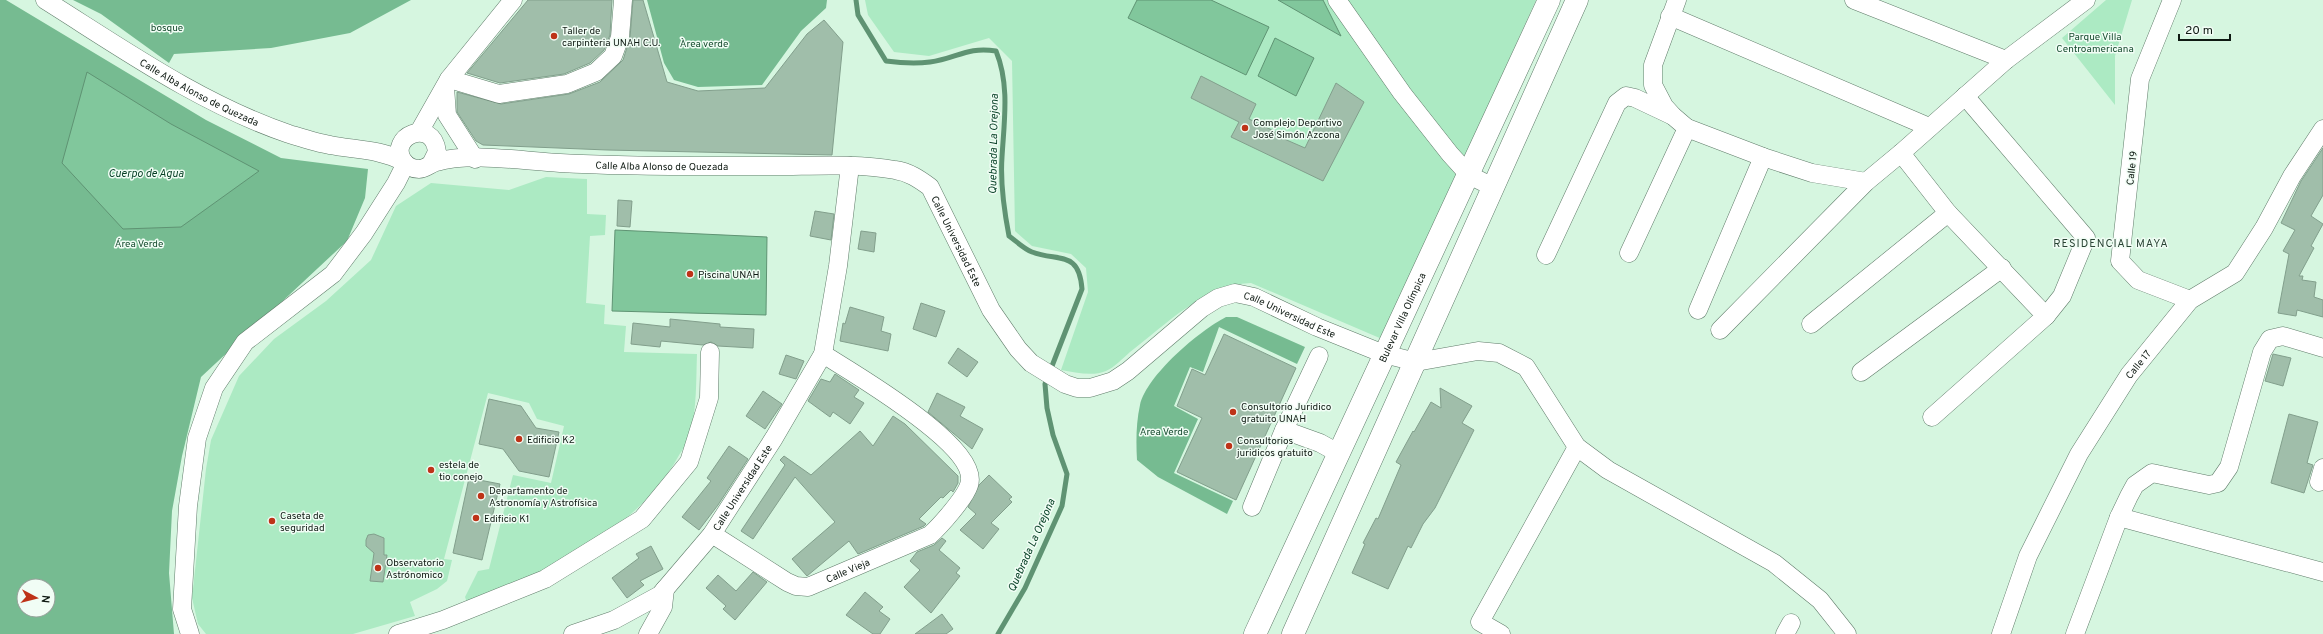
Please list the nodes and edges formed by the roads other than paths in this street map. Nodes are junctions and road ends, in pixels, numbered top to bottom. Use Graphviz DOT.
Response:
graph roads {
  1 [pos="45,0"];
  2 [pos="513,0"];
  3 [pos="623,0"];
  4 [pos="1337,0"];
  5 [pos="1549,0"];
  6 [pos="1577,0"];
  7 [pos="1678,0"];
  8 [pos="1854,0"];
  9 [pos="2059,0"];
  10 [pos="2172,0"];
  11 [pos="2081,3"];
  12 [pos="1670,16"];
  13 [pos="2006,60"];
  14 [pos="447,83"];
  15 [pos="1966,96"];
  16 [pos="1673,116"];
  17 [pos="1929,127"];
  18 [pos="1687,128"];
  19 [pos="2323,129"];
  20 [pos="423,140"];
  21 [pos="369,150"];
  22 [pos="1901,153"];
  23 [pos="1763,157"];
  24 [pos="475,158"];
  25 [pos="404,162"];
  26 [pos="426,166"];
  27 [pos="850,166"];
  28 [pos="1469,175"];
  29 [pos="1866,182"];
  30 [pos="396,183"];
  31 [pos="1493,188"];
  32 [pos="1948,212"];
  33 [pos="1629,253"];
  34 [pos="1546,255"];
  35 [pos="2002,268"];
  36 [pos="2190,300"];
  37 [pos="1698,310"];
  38 [pos="2046,316"];
  39 [pos="1811,324"];
  40 [pos="1720,330"];
  41 [pos="2323,348"];
  42 [pos="710,352"];
  43 [pos="823,354"];
  44 [pos="1384,354"];
  45 [pos="1319,356"];
  46 [pos="1416,362"];
  47 [pos="1861,372"];
  48 [pos="1932,416"];
  49 [pos="1284,430"];
  50 [pos="1577,447"];
  51 [pos="1340,454"];
  52 [pos="1252,507"];
  53 [pos="2119,517"];
  54 [pos="712,534"];
  55 [pos="2323,572"];
  56 [pos="665,589"];
  57 [pos="2080,633"];
  58 [pos="190,634"];
  59 [pos="398,634"];
  60 [pos="573,634"];
  61 [pos="648,634"];
  62 [pos="1255,634"];
  63 [pos="1293,634"];
  64 [pos="1501,634"];
  65 [pos="1847,634"];
  66 [pos="2001,634"];
  1 -- 21 [label="street, Calle Alba Alonso de Quezada"];
  2 -- 14 [label="street"];
  3 -- 14 [label="street"];
  4 -- 28 [label="street"];
  5 -- 28 [label="main road, Bulevar Villa Olímpica"];
  6 -- 31 [label="main road"];
  7 -- 12 [label="street"];
  8 -- 13 [label="street"];
  9 -- 11 [label="street"];
  10 -- 36 [label="street, Calle 19"];
  11 -- 13 [label="street"];
  12 -- 16 [label="street"];
  12 -- 17 [label="street"];
  13 -- 15 [label="street"];
  14 -- 20 [label="street"];
  14 -- 24 [label="street"];
  15 -- 17 [label="street"];
  15 -- 38 [label="street"];
  16 -- 18 [label="street"];
  16 -- 34 [label="street"];
  17 -- 22 [label="street"];
  18 -- 23 [label="street"];
  18 -- 33 [label="street"];
  19 -- 36 [label="street, Calle 17"];
  20 -- 21 [label="street"];
  20 -- 24 [label="street"];
  20 -- 25 [label="street"];
  20 -- 26 [label="street"];
  21 -- 25 [label="street, Calle Alba Alonso de Quezada"];
  22 -- 29 [label="street"];
  22 -- 32 [label="street"];
  23 -- 29 [label="street"];
  23 -- 37 [label="street"];
  24 -- 26 [label="street"];
  24 -- 27 [label="street, Calle Alba Alonso de Quezada"];
  25 -- 26 [label="street, Calle Alba Alonso de Quezada"];
  25 -- 30 [label="street"];
  26 -- 30 [label="street"];
  27 -- 43 [label="street, Calle Universidad Este"];
  27 -- 44 [label="street, Calle Universidad Este"];
  28 -- 31 [label="street"];
  28 -- 44 [label="main road, Bulevar Villa Olímpica"];
  29 -- 40 [label="street"];
  30 -- 58 [label="street"];
  31 -- 46 [label="main road"];
  32 -- 35 [label="street"];
  32 -- 39 [label="street"];
  35 -- 38 [label="street"];
  35 -- 47 [label="street"];
  36 -- 66 [label="street, Calle 17"];
  38 -- 48 [label="street"];
  41 -- 53 [label="street"];
  42 -- 59 [label="street"];
  43 -- 54 [label="street, Calle Universidad Este"];
  43 -- 54 [label="street, Calle Vieja"];
  44 -- 46 [label="street, Calle Universidad Este"];
  44 -- 51 [label="main road, Bulevar Villa Olímpica"];
  45 -- 49 [label="street"];
  46 -- 50 [label="street"];
  46 -- 63 [label="main road"];
  49 -- 51 [label="street"];
  49 -- 52 [label="street"];
  50 -- 64 [label="street"];
  50 -- 65 [label="street"];
  51 -- 62 [label="main road, Bulevar Villa Olímpica"];
  53 -- 55 [label="street"];
  53 -- 57 [label="street"];
  54 -- 56 [label="street, Calle Universidad Este"];
  56 -- 60 [label="street, Calle Universidad Este"];
  56 -- 61 [label="street"];
}
